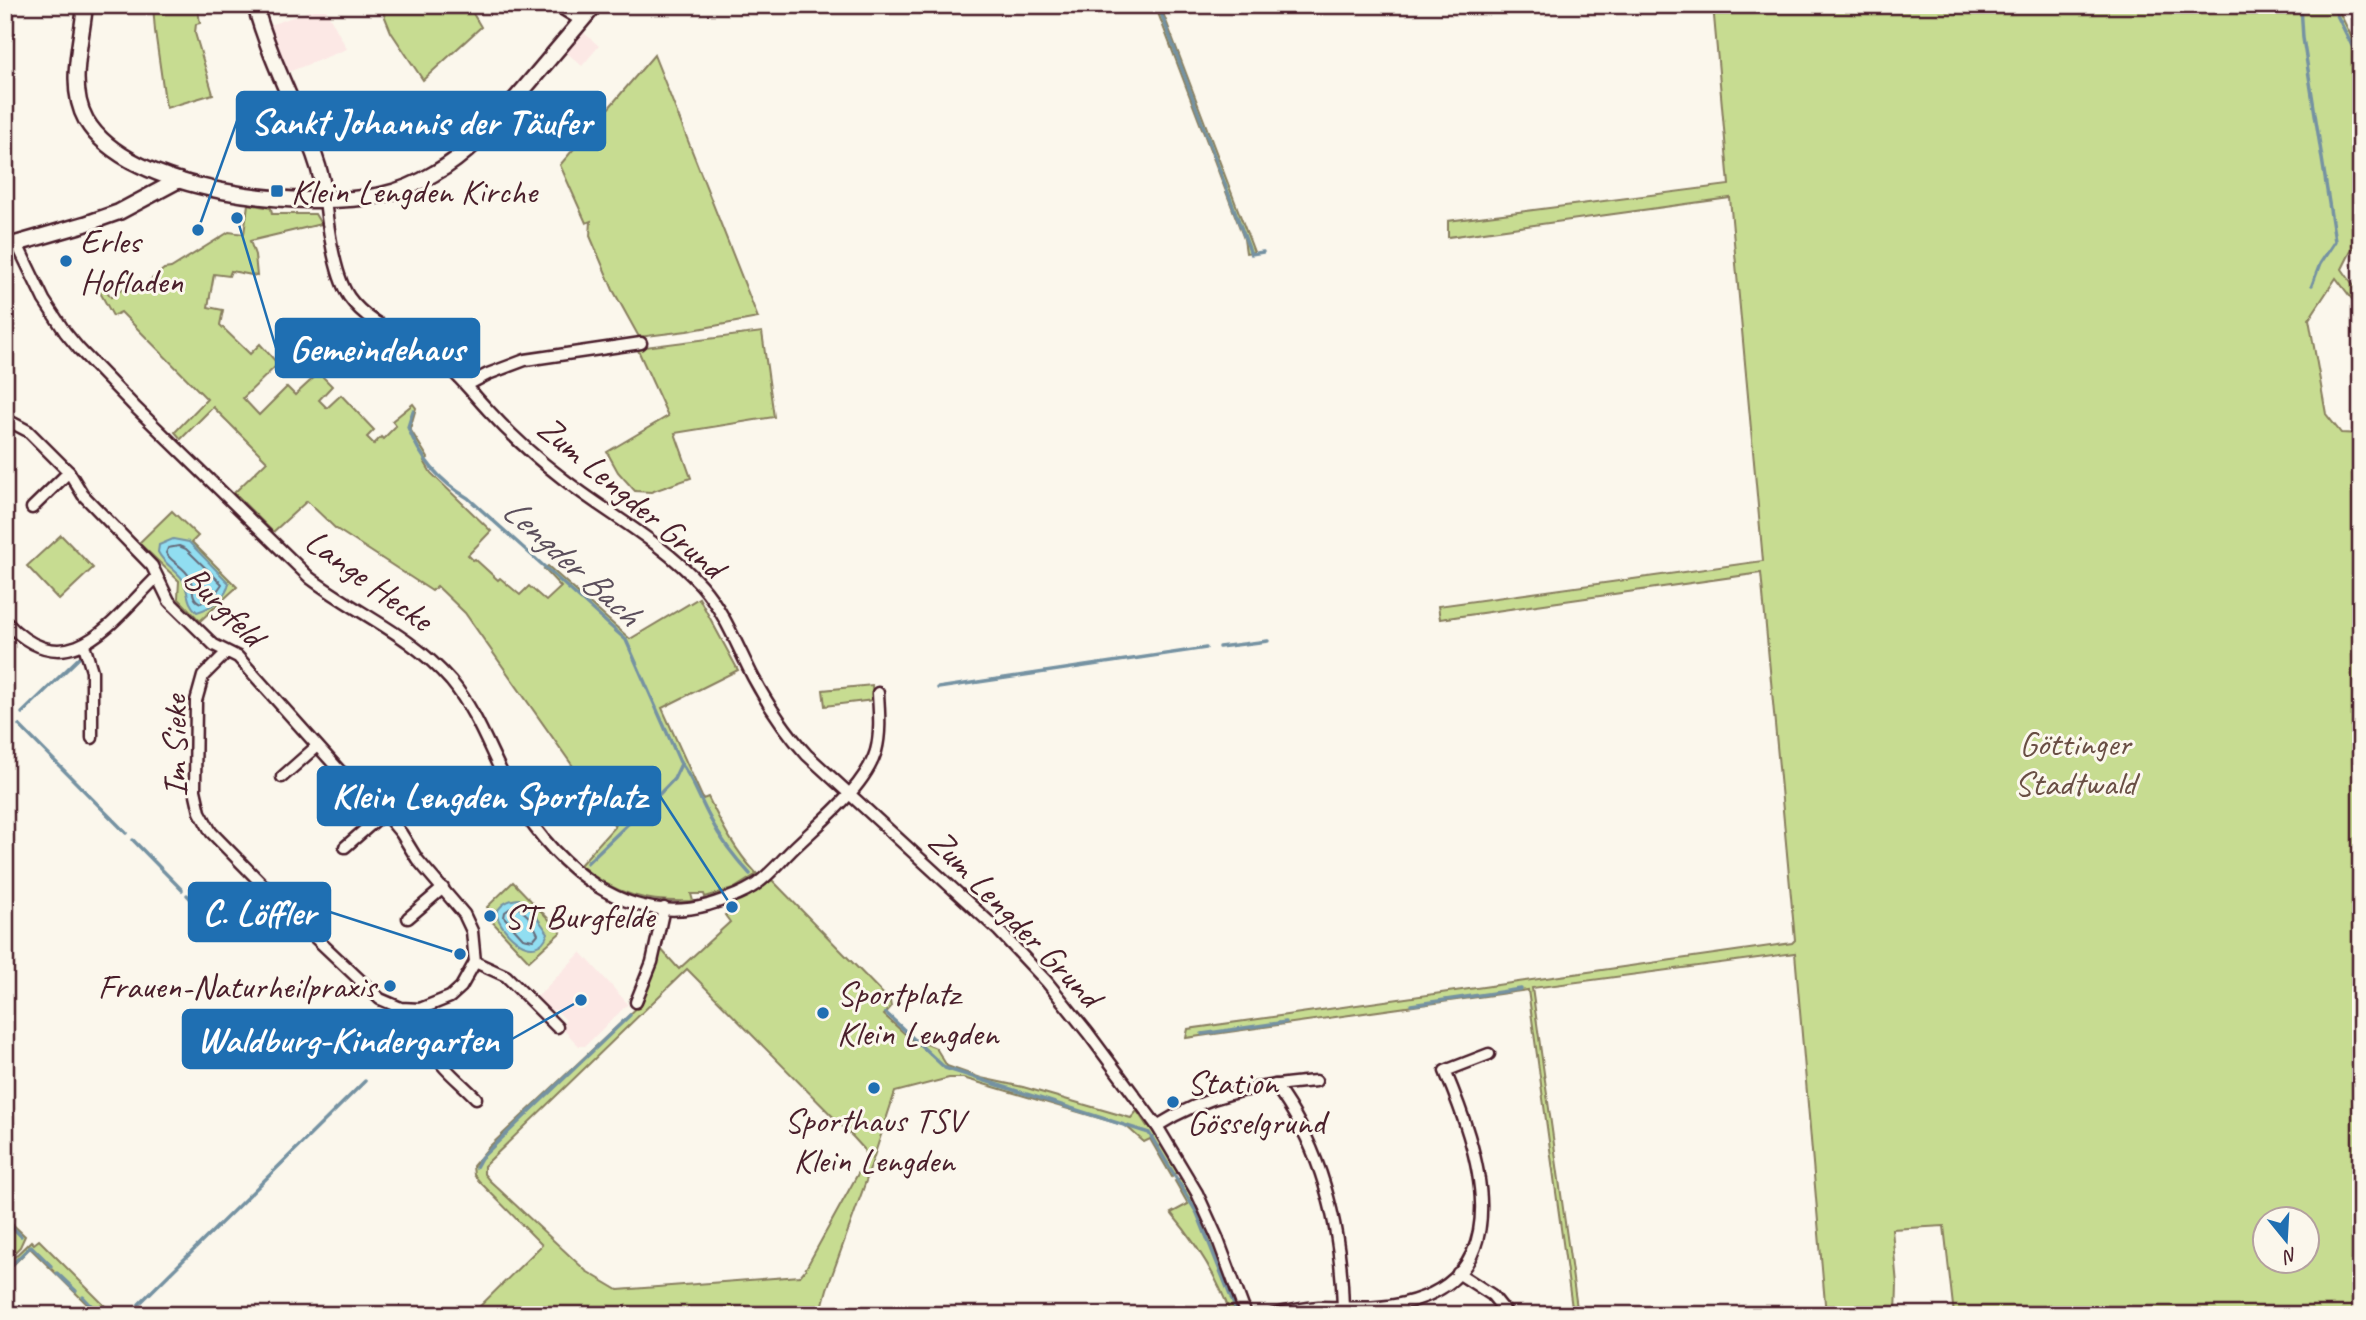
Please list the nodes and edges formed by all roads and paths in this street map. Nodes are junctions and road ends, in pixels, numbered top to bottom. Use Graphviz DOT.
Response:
graph roads {
  1 [pos="9,5"];
  2 [pos="85,5"];
  3 [pos="255,5"];
  4 [pos="556,5"];
  5 [pos="595,5"];
  6 [pos="582,21"];
  7 [pos="5,27"];
  8 [pos="144,167"];
  9 [pos="179,180"];
  10 [pos="325,200"];
  11 [pos="142,201"];
  12 [pos="11,246"];
  13 [pos="640,343"];
  14 [pos="467,385"];
  15 [pos="6,422"];
  16 [pos="69,472"];
  17 [pos="33,508"];
  18 [pos="157,577"];
  19 [pos="5,621"];
  20 [pos="84,645"];
  21 [pos="227,652"];
  22 [pos="878,693"];
  23 [pos="92,738"];
  24 [pos="317,746"];
  25 [pos="282,777"];
  26 [pos="849,793"];
  27 [pos="384,813"];
  28 [pos="345,847"];
  29 [pos="443,888"];
  30 [pos="664,908"];
  31 [pos="408,918"];
  32 [pos="475,962"];
  33 [pos="636,1002"];
  34 [pos="420,1010"];
  35 [pos="557,1027"];
  36 [pos="1489,1054"];
  37 [pos="1315,1081"];
  38 [pos="1275,1085"];
  39 [pos="476,1098"];
  40 [pos="1157,1126"];
  41 [pos="1458,1273"];
  42 [pos="1343,1307"];
  43 [pos="1246,1315"];
  44 [pos="1272,1315"];
  45 [pos="1508,1315"];
  1 -- 7 [label="street"];
  2 -- 8 [label="main road"];
  3 -- 10 [label="main road"];
  4 -- 6 [label="street"];
  5 -- 6 [label="main road"];
  6 -- 10 [label="main road"];
  8 -- 9 [label="main road"];
  8 -- 11 [label="main road"];
  9 -- 10 [label="main road"];
  9 -- 11 [label="main road"];
  10 -- 14 [label="street, Zum Lengder Grund"];
  11 -- 12 [label="main road"];
  12 -- 30 [label="street, Lange Hecke"];
  13 -- 14 [label="street, Zum Lengder Grund"];
  14 -- 26 [label="street, Zum Lengder Grund"];
  15 -- 16 [label="street, Burgfeld"];
  16 -- 17 [label="street"];
  16 -- 18 [label="street, Burgfeld"];
  18 -- 20 [label="street"];
  18 -- 21 [label="street, Burgfeld"];
  19 -- 20 [label="street"];
  20 -- 23 [label="street"];
  21 -- 24 [label="street, Burgfeld"];
  21 -- 34 [label="street, Im Sieke"];
  22 -- 26 [label="street"];
  24 -- 25 [label="street"];
  24 -- 27 [label="street, Burgfeld"];
  26 -- 30 [label="street, Lange Hecke"];
  26 -- 40 [label="street, Zum Lengder Grund"];
  27 -- 28 [label="street"];
  27 -- 29 [label="street, Burgfeld"];
  29 -- 31 [label="street"];
  29 -- 32 [label="street, Burgfeld"];
  30 -- 33 [label="street"];
  32 -- 34 [label="street"];
  32 -- 35 [label="street"];
  34 -- 39 [label="street"];
  36 -- 41 [label="street"];
  37 -- 38 [label="street"];
  38 -- 40 [label="street"];
  38 -- 42 [label="street"];
  40 -- 43 [label="street, Zum Lengder Grund"];
  41 -- 42 [label="street"];
  41 -- 45 [label="street"];
  42 -- 44 [label="street"];
}
